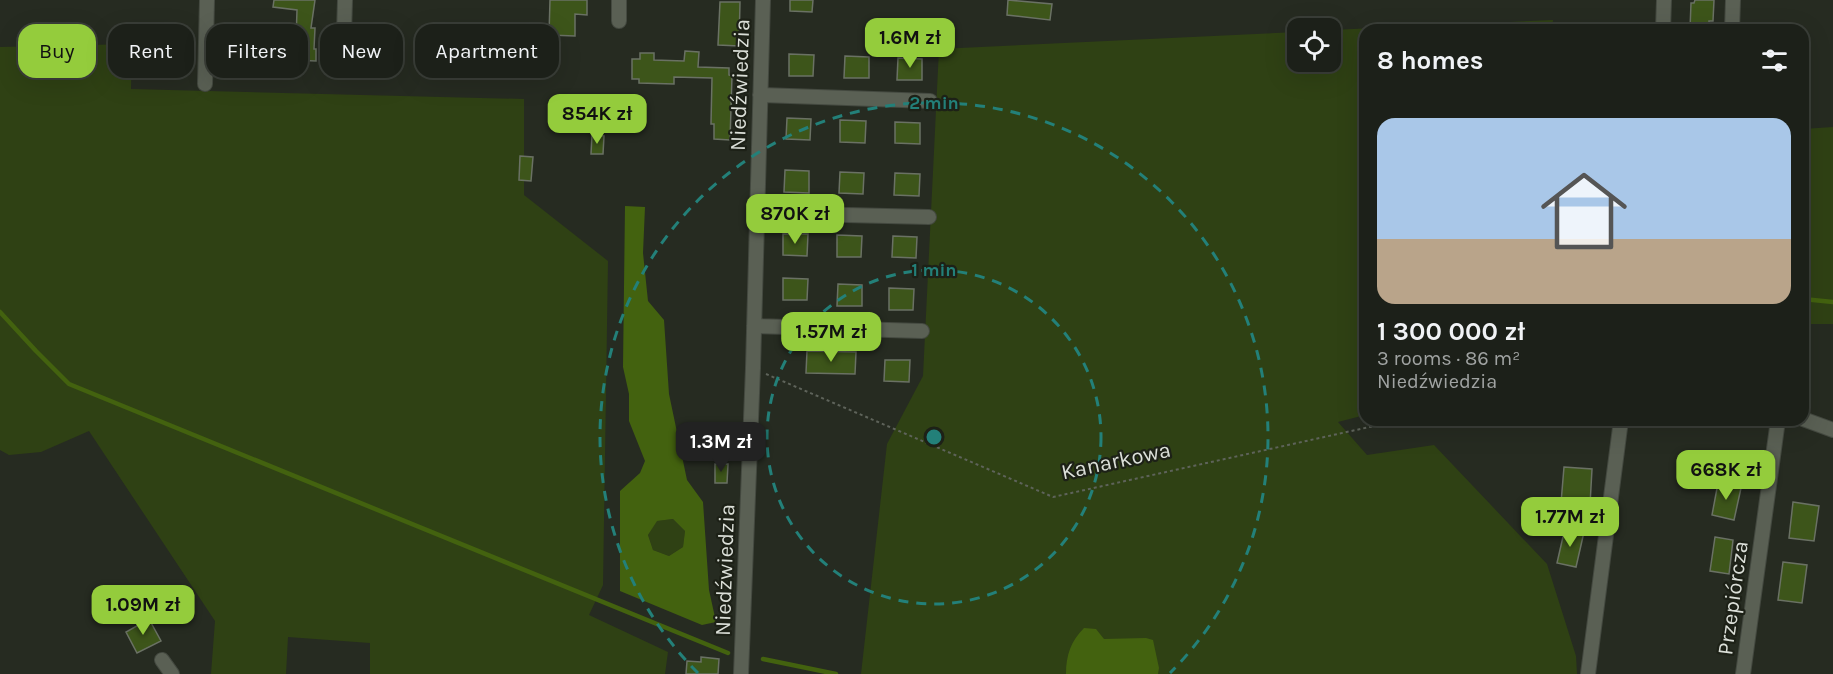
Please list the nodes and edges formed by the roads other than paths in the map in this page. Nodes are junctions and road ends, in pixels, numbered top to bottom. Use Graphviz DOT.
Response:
graph roads {
  1 [pos="207,0"];
  2 [pos="345,0"];
  3 [pos="619,0"];
  4 [pos="763,0"];
  5 [pos="1664,0"];
  6 [pos="1733,0"];
  7 [pos="619,21"];
  8 [pos="344,24"];
  9 [pos="1663,24"];
  10 [pos="1732,24"];
  11 [pos="205,84"];
  12 [pos="760,95"];
  13 [pos="930,101"];
  14 [pos="757,213"];
  15 [pos="928,216"];
  16 [pos="754,326"];
  17 [pos="922,331"];
  18 [pos="1809,422"];
  19 [pos="1620,426"];
  20 [pos="1777,426"];
  21 [pos="1833,430"];
  22 [pos="162,660"];
  23 [pos="172,674"];
  24 [pos="741,674"];
  25 [pos="1588,674"];
  26 [pos="1743,674"];
  1 -- 11 [label="street"];
  2 -- 8 [label="street"];
  3 -- 7 [label="street"];
  4 -- 12 [label="street, Niedźwiedzia"];
  5 -- 9 [label="street"];
  6 -- 10 [label="street"];
  12 -- 13 [label="street"];
  12 -- 14 [label="street, Niedźwiedzia"];
  14 -- 15 [label="street"];
  14 -- 16 [label="street, Niedźwiedzia"];
  16 -- 17 [label="street"];
  16 -- 24 [label="street, Niedźwiedzia"];
  18 -- 21 [label="street"];
  19 -- 25 [label="street"];
  20 -- 26 [label="street, Przepiórcza"];
  22 -- 23 [label="street"];
}
